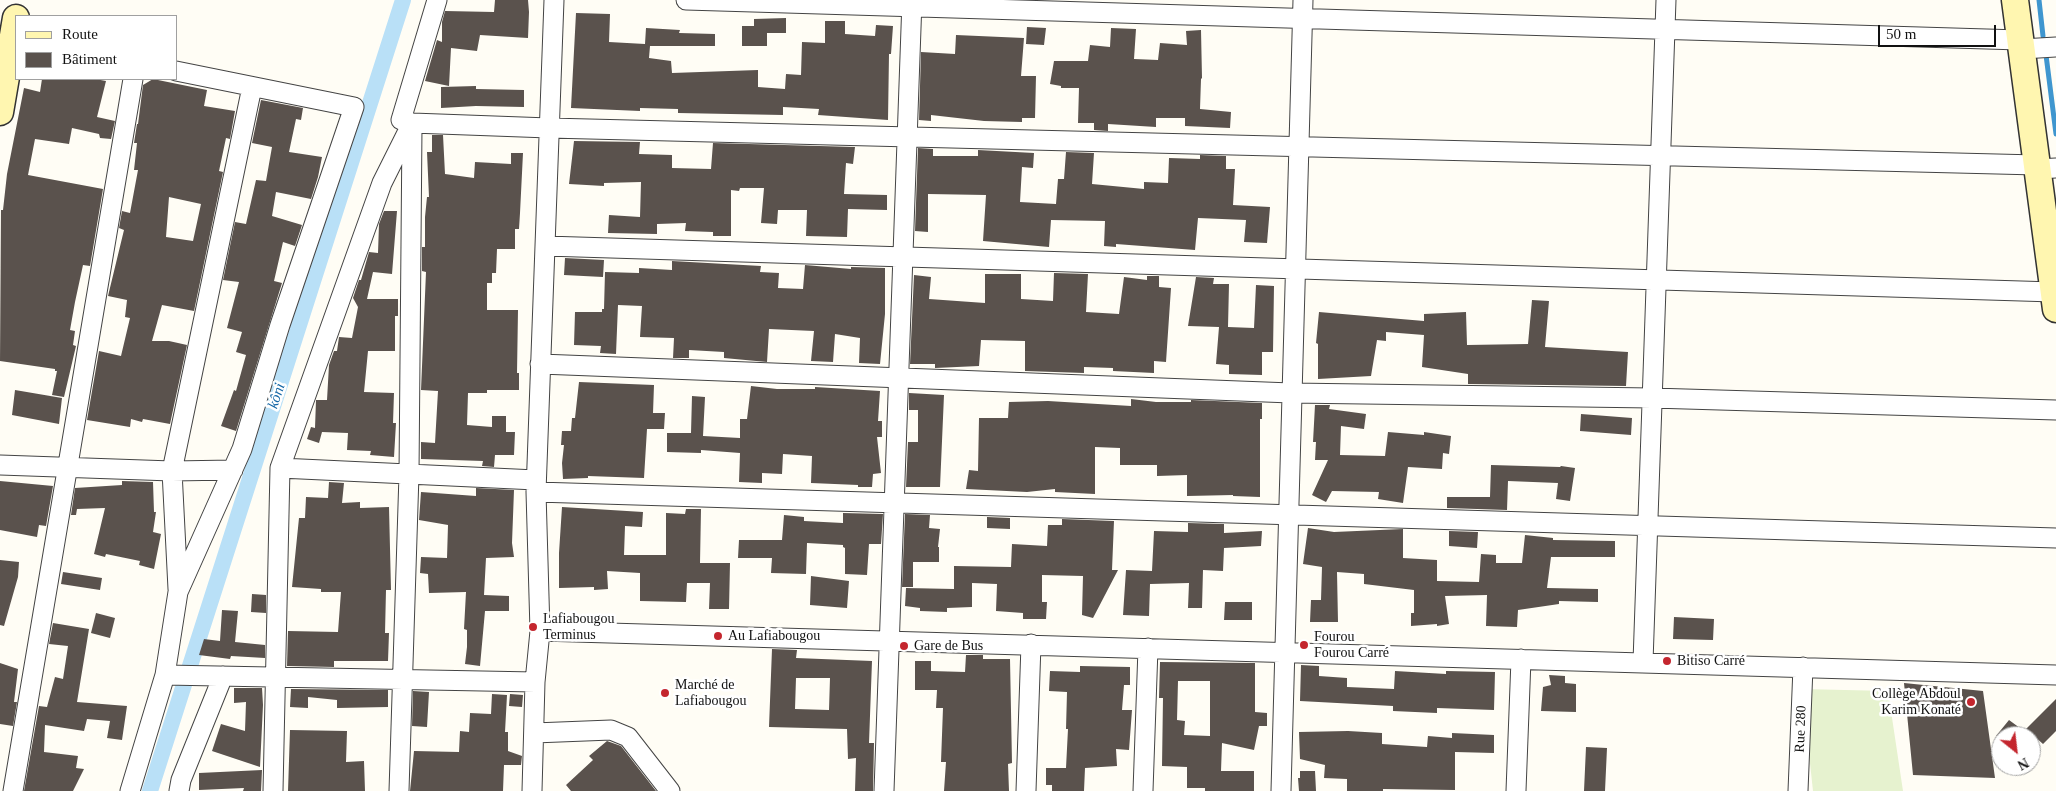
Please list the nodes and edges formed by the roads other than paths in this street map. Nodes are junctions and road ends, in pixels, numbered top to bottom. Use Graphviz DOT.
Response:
graph roads {
  1 [pos="19,0"];
  2 [pos="438,0"];
  3 [pos="554,0"];
  4 [pos="686,0"];
  5 [pos="1304,0"];
  6 [pos="1666,0"];
  7 [pos="2015,0"];
  8 [pos="912,3"];
  9 [pos="15,15"];
  10 [pos="15,17"];
  11 [pos="1303,19"];
  12 [pos="12,29"];
  13 [pos="1665,30"];
  14 [pos="2021,44"];
  15 [pos="2056,47"];
  16 [pos="178,71"];
  17 [pos="133,80"];
  18 [pos="252,87"];
  19 [pos="0,112"];
  20 [pos="412,123"];
  21 [pos="549,128"];
  22 [pos="907,137"];
  23 [pos="1299,147"];
  24 [pos="1660,155"];
  25 [pos="2044,167"];
  26 [pos="545,246"];
  27 [pos="903,257"];
  28 [pos="1296,269"];
  29 [pos="1656,280"];
  30 [pos="2055,300"];
  31 [pos="540,364"];
  32 [pos="899,378"];
  33 [pos="1291,393"];
  34 [pos="1652,398"];
  35 [pos="2056,410"];
  36 [pos="0,466"];
  37 [pos="68,467"];
  38 [pos="280,468"];
  39 [pos="233,470"];
  40 [pos="172,471"];
  41 [pos="410,474"];
  42 [pos="536,486"];
  43 [pos="894,503"];
  44 [pos="1288,515"];
  45 [pos="1648,526"];
  46 [pos="2056,538"];
  47 [pos="178,592"];
  48 [pos="540,631"];
  49 [pos="889,640"];
  50 [pos="1031,644"];
  51 [pos="1148,648"];
  52 [pos="1285,652"];
  53 [pos="1521,659"];
  54 [pos="1643,662"];
  55 [pos="1803,667"];
  56 [pos="177,675"];
  57 [pos="2056,675"];
  58 [pos="223,676"];
  59 [pos="275,678"];
  60 [pos="402,679"];
  61 [pos="535,682"];
  62 [pos="534,733"];
  63 [pos="13,791"];
  64 [pos="130,791"];
  65 [pos="179,791"];
  66 [pos="273,791"];
  67 [pos="399,791"];
  68 [pos="532,791"];
  69 [pos="670,791"];
  70 [pos="884,791"];
  71 [pos="1026,791"];
  72 [pos="1143,791"];
  73 [pos="1281,791"];
  74 [pos="1516,791"];
  75 [pos="1798,791"];
  1 -- 9 [label="street"];
  2 -- 20 [label="street"];
  3 -- 21 [label="street"];
  4 -- 8 [label="street"];
  5 -- 11 [label="street"];
  6 -- 13 [label="street"];
  7 -- 14 [label="street"];
  8 -- 11 [label="street"];
  8 -- 22 [label="street"];
  10 -- 12 [label="street"];
  11 -- 13 [label="street"];
  11 -- 23 [label="street"];
  12 -- 19 [label="street"];
  13 -- 14 [label="street"];
  13 -- 24 [label="street"];
  14 -- 15 [label="street"];
  14 -- 25 [label="street"];
  16 -- 18 [label="street"];
  17 -- 37 [label="street"];
  18 -- 39 [label="street"];
  18 -- 40 [label="street"];
  20 -- 21 [label="street"];
  20 -- 38 [label="street"];
  20 -- 41 [label="street"];
  21 -- 22 [label="street"];
  21 -- 26 [label="street"];
  22 -- 23 [label="street"];
  22 -- 27 [label="street"];
  23 -- 24 [label="street"];
  23 -- 28 [label="street"];
  24 -- 25 [label="street"];
  24 -- 29 [label="street"];
  25 -- 30 [label="street"];
  26 -- 27 [label="street"];
  26 -- 31 [label="street"];
  27 -- 28 [label="street"];
  27 -- 32 [label="street"];
  28 -- 29 [label="street"];
  28 -- 33 [label="street"];
  29 -- 30 [label="street"];
  29 -- 34 [label="street"];
  31 -- 32 [label="street"];
  31 -- 42 [label="street"];
  32 -- 33 [label="street"];
  32 -- 43 [label="street"];
  33 -- 34 [label="street"];
  33 -- 44 [label="street"];
  34 -- 35 [label="street"];
  34 -- 45 [label="street"];
  36 -- 37 [label="street"];
  37 -- 40 [label="street"];
  37 -- 63 [label="street"];
  38 -- 41 [label="street"];
  38 -- 59 [label="street"];
  39 -- 40 [label="street"];
  39 -- 47 [label="street"];
  40 -- 47 [label="street"];
  41 -- 42 [label="street"];
  41 -- 60 [label="street"];
  42 -- 43 [label="street"];
  42 -- 48 [label="street"];
  43 -- 44 [label="street"];
  43 -- 49 [label="street"];
  44 -- 45 [label="street"];
  44 -- 52 [label="street"];
  45 -- 46 [label="street"];
  45 -- 54 [label="street"];
  47 -- 56 [label="street"];
  48 -- 49 [label="street"];
  48 -- 61 [label="street"];
  49 -- 50 [label="street"];
  49 -- 70 [label="street"];
  50 -- 51 [label="street"];
  50 -- 71 [label="street"];
  51 -- 52 [label="street"];
  51 -- 72 [label="street"];
  52 -- 53 [label="street"];
  52 -- 73 [label="street"];
  53 -- 54 [label="street"];
  53 -- 74 [label="street"];
  54 -- 55 [label="street"];
  55 -- 57 [label="street"];
  55 -- 75 [label="street, Rue 280"];
  56 -- 58 [label="street"];
  56 -- 64 [label="street"];
  58 -- 59 [label="street"];
  58 -- 65 [label="street"];
  59 -- 60 [label="street"];
  59 -- 66 [label="street"];
  60 -- 61 [label="street"];
  60 -- 67 [label="street"];
  61 -- 62 [label="street"];
  62 -- 68 [label="street"];
  62 -- 69 [label="street"];
}
